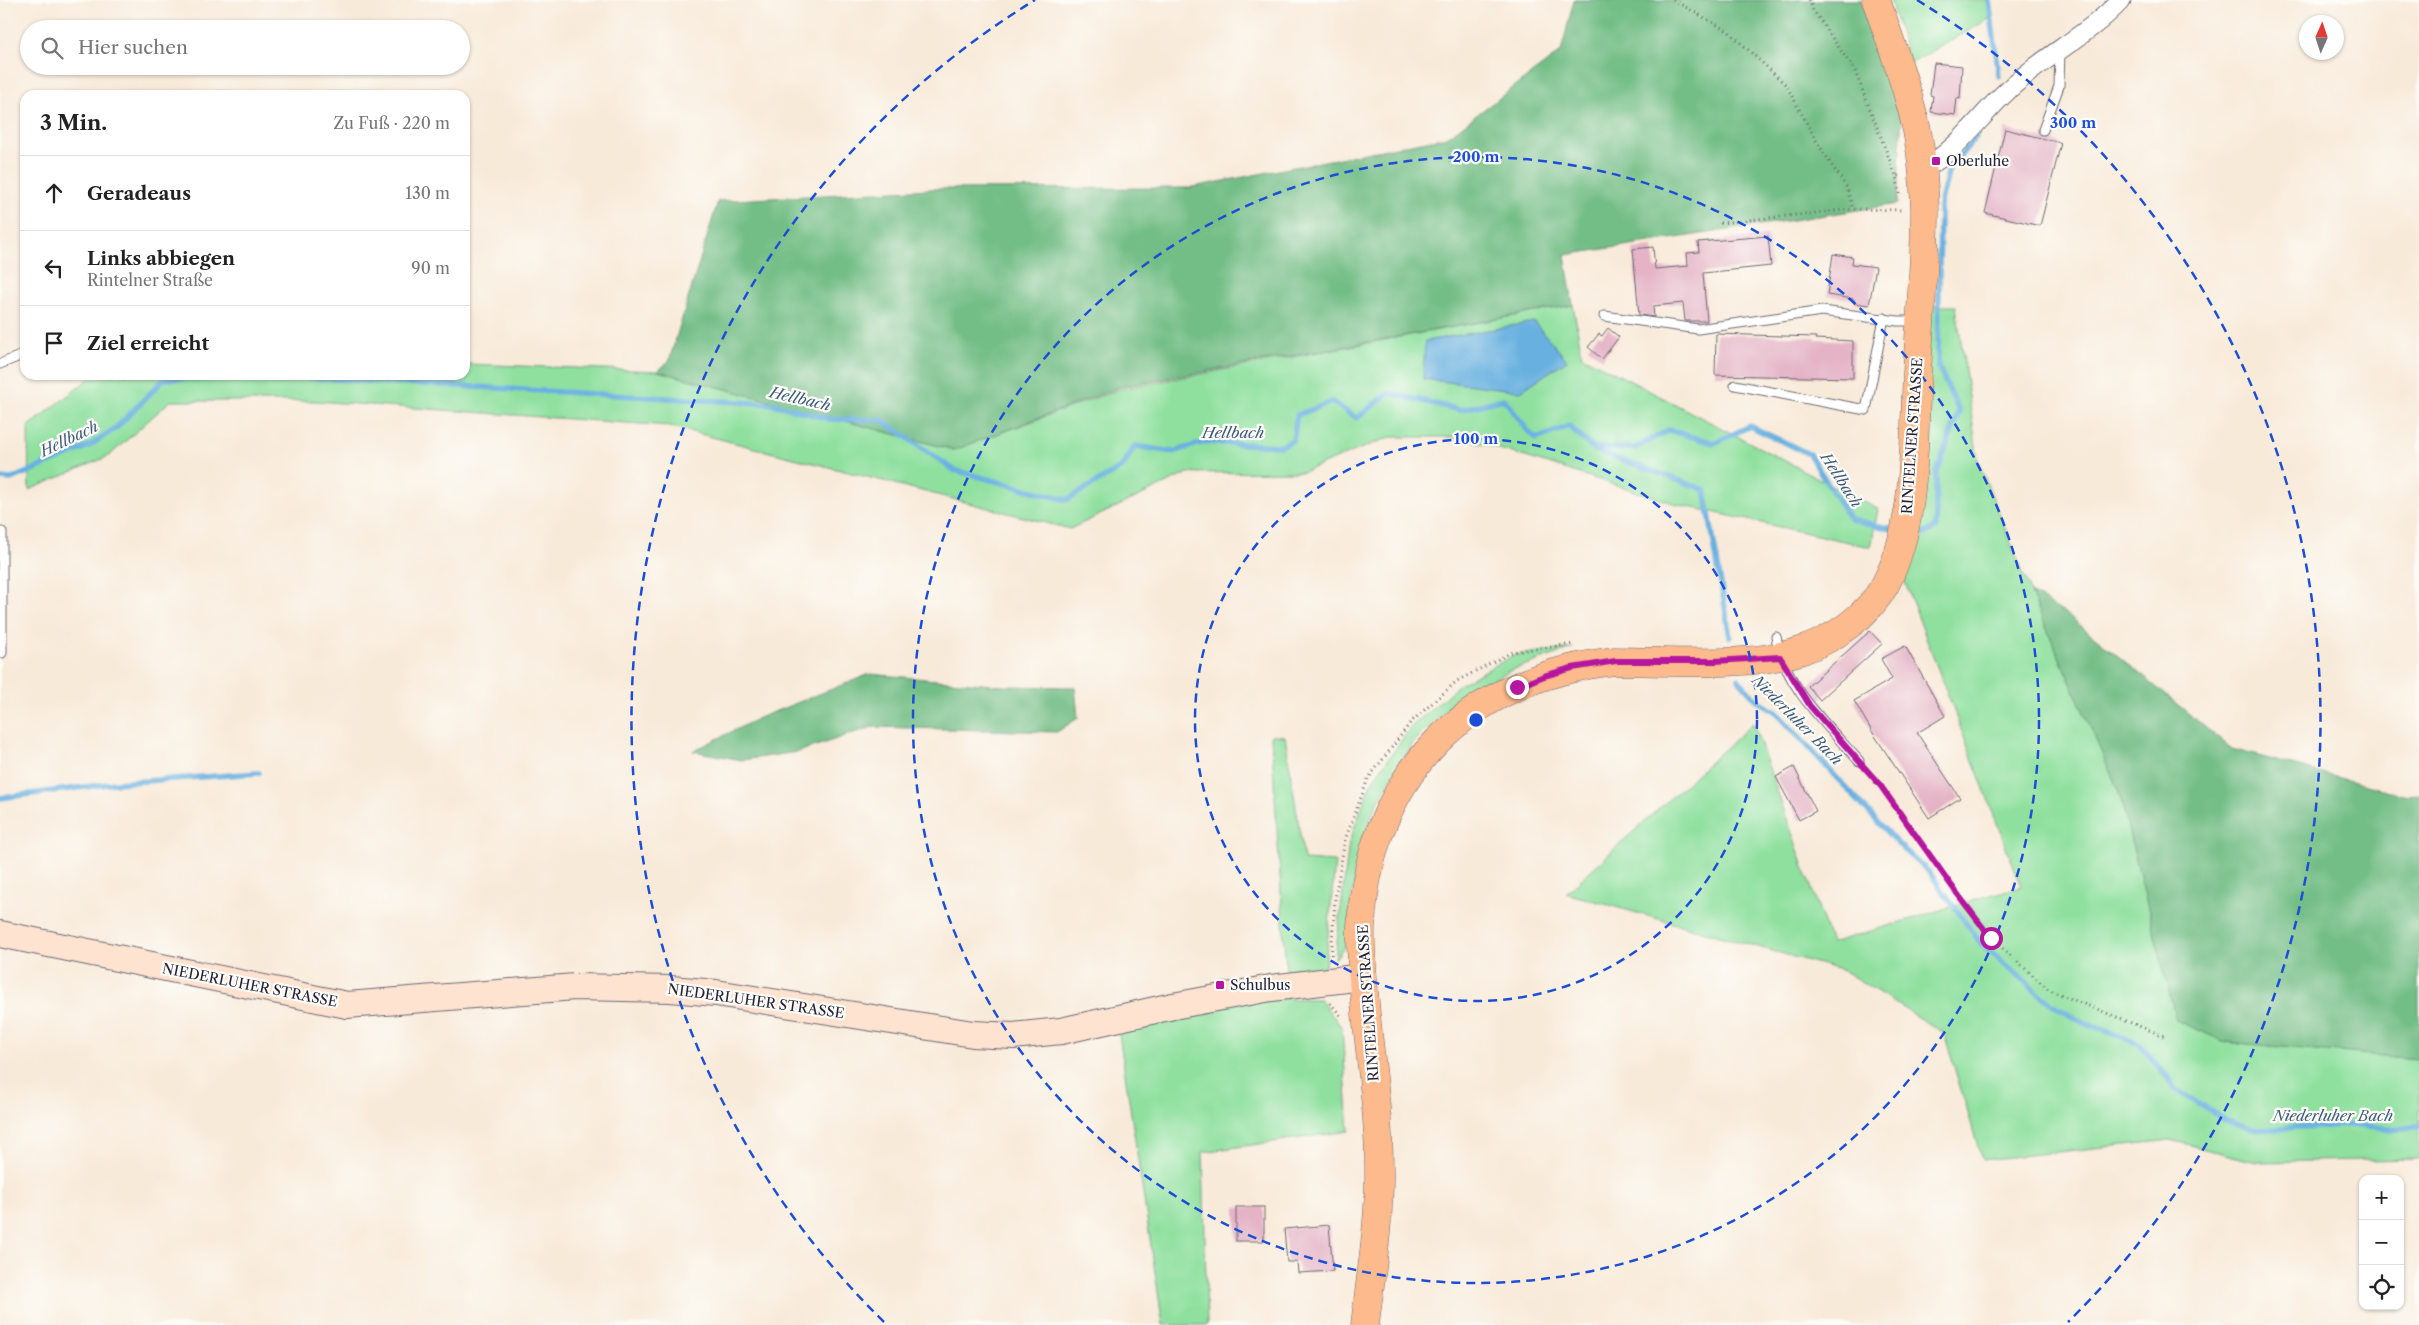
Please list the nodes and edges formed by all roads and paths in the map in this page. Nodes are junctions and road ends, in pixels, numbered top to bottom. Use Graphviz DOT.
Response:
graph roads {
  1 [pos="1673,0"];
  2 [pos="1809,0"];
  3 [pos="1876,0"];
  4 [pos="2121,0"];
  5 [pos="2060,50"];
  6 [pos="2043,130"];
  7 [pos="1923,169"];
  8 [pos="1896,176"];
  9 [pos="1853,209"];
  10 [pos="1903,210"];
  11 [pos="1720,223"];
  12 [pos="1604,316"];
  13 [pos="1884,318"];
  14 [pos="1920,321"];
  15 [pos="20,356"];
  16 [pos="0,364"];
  17 [pos="1736,385"];
  18 [pos="0,532"];
  19 [pos="1770,651"];
  20 [pos="0,653"];
  21 [pos="1859,760"];
  22 [pos="0,934"];
  23 [pos="1363,977"];
  24 [pos="1330,982"];
  25 [pos="1344,1021"];
  26 [pos="2164,1036"];
  27 [pos="1365,1325"];
  1 -- 9 [label="path"];
  2 -- 8 [label="path"];
  3 -- 7 [label="main road, RINTELNER STRASSE"];
  4 -- 5 [label="street"];
  5 -- 6 [label="lane"];
  5 -- 7 [label="street"];
  7 -- 14 [label="main road, RINTELNER STRASSE"];
  9 -- 10 [label="path"];
  9 -- 11 [label="path"];
  12 -- 13 [label="lane"];
  13 -- 14 [label="lane"];
  13 -- 17 [label="lane"];
  14 -- 19 [label="main road, RINTELNER STRASSE"];
  15 -- 16 [label="lane"];
  18 -- 20 [label="lane"];
  19 -- 21 [label="lane"];
  19 -- 23 [label="main road, RINTELNER STRASSE"];
  21 -- 26 [label="path"];
  22 -- 24 [label="street, NIEDERLUHER STRASSE"];
  23 -- 24 [label="street, NIEDERLUHER STRASSE"];
  23 -- 27 [label="main road, RINTELNER STRASSE"];
  24 -- 25 [label="path"];
}
